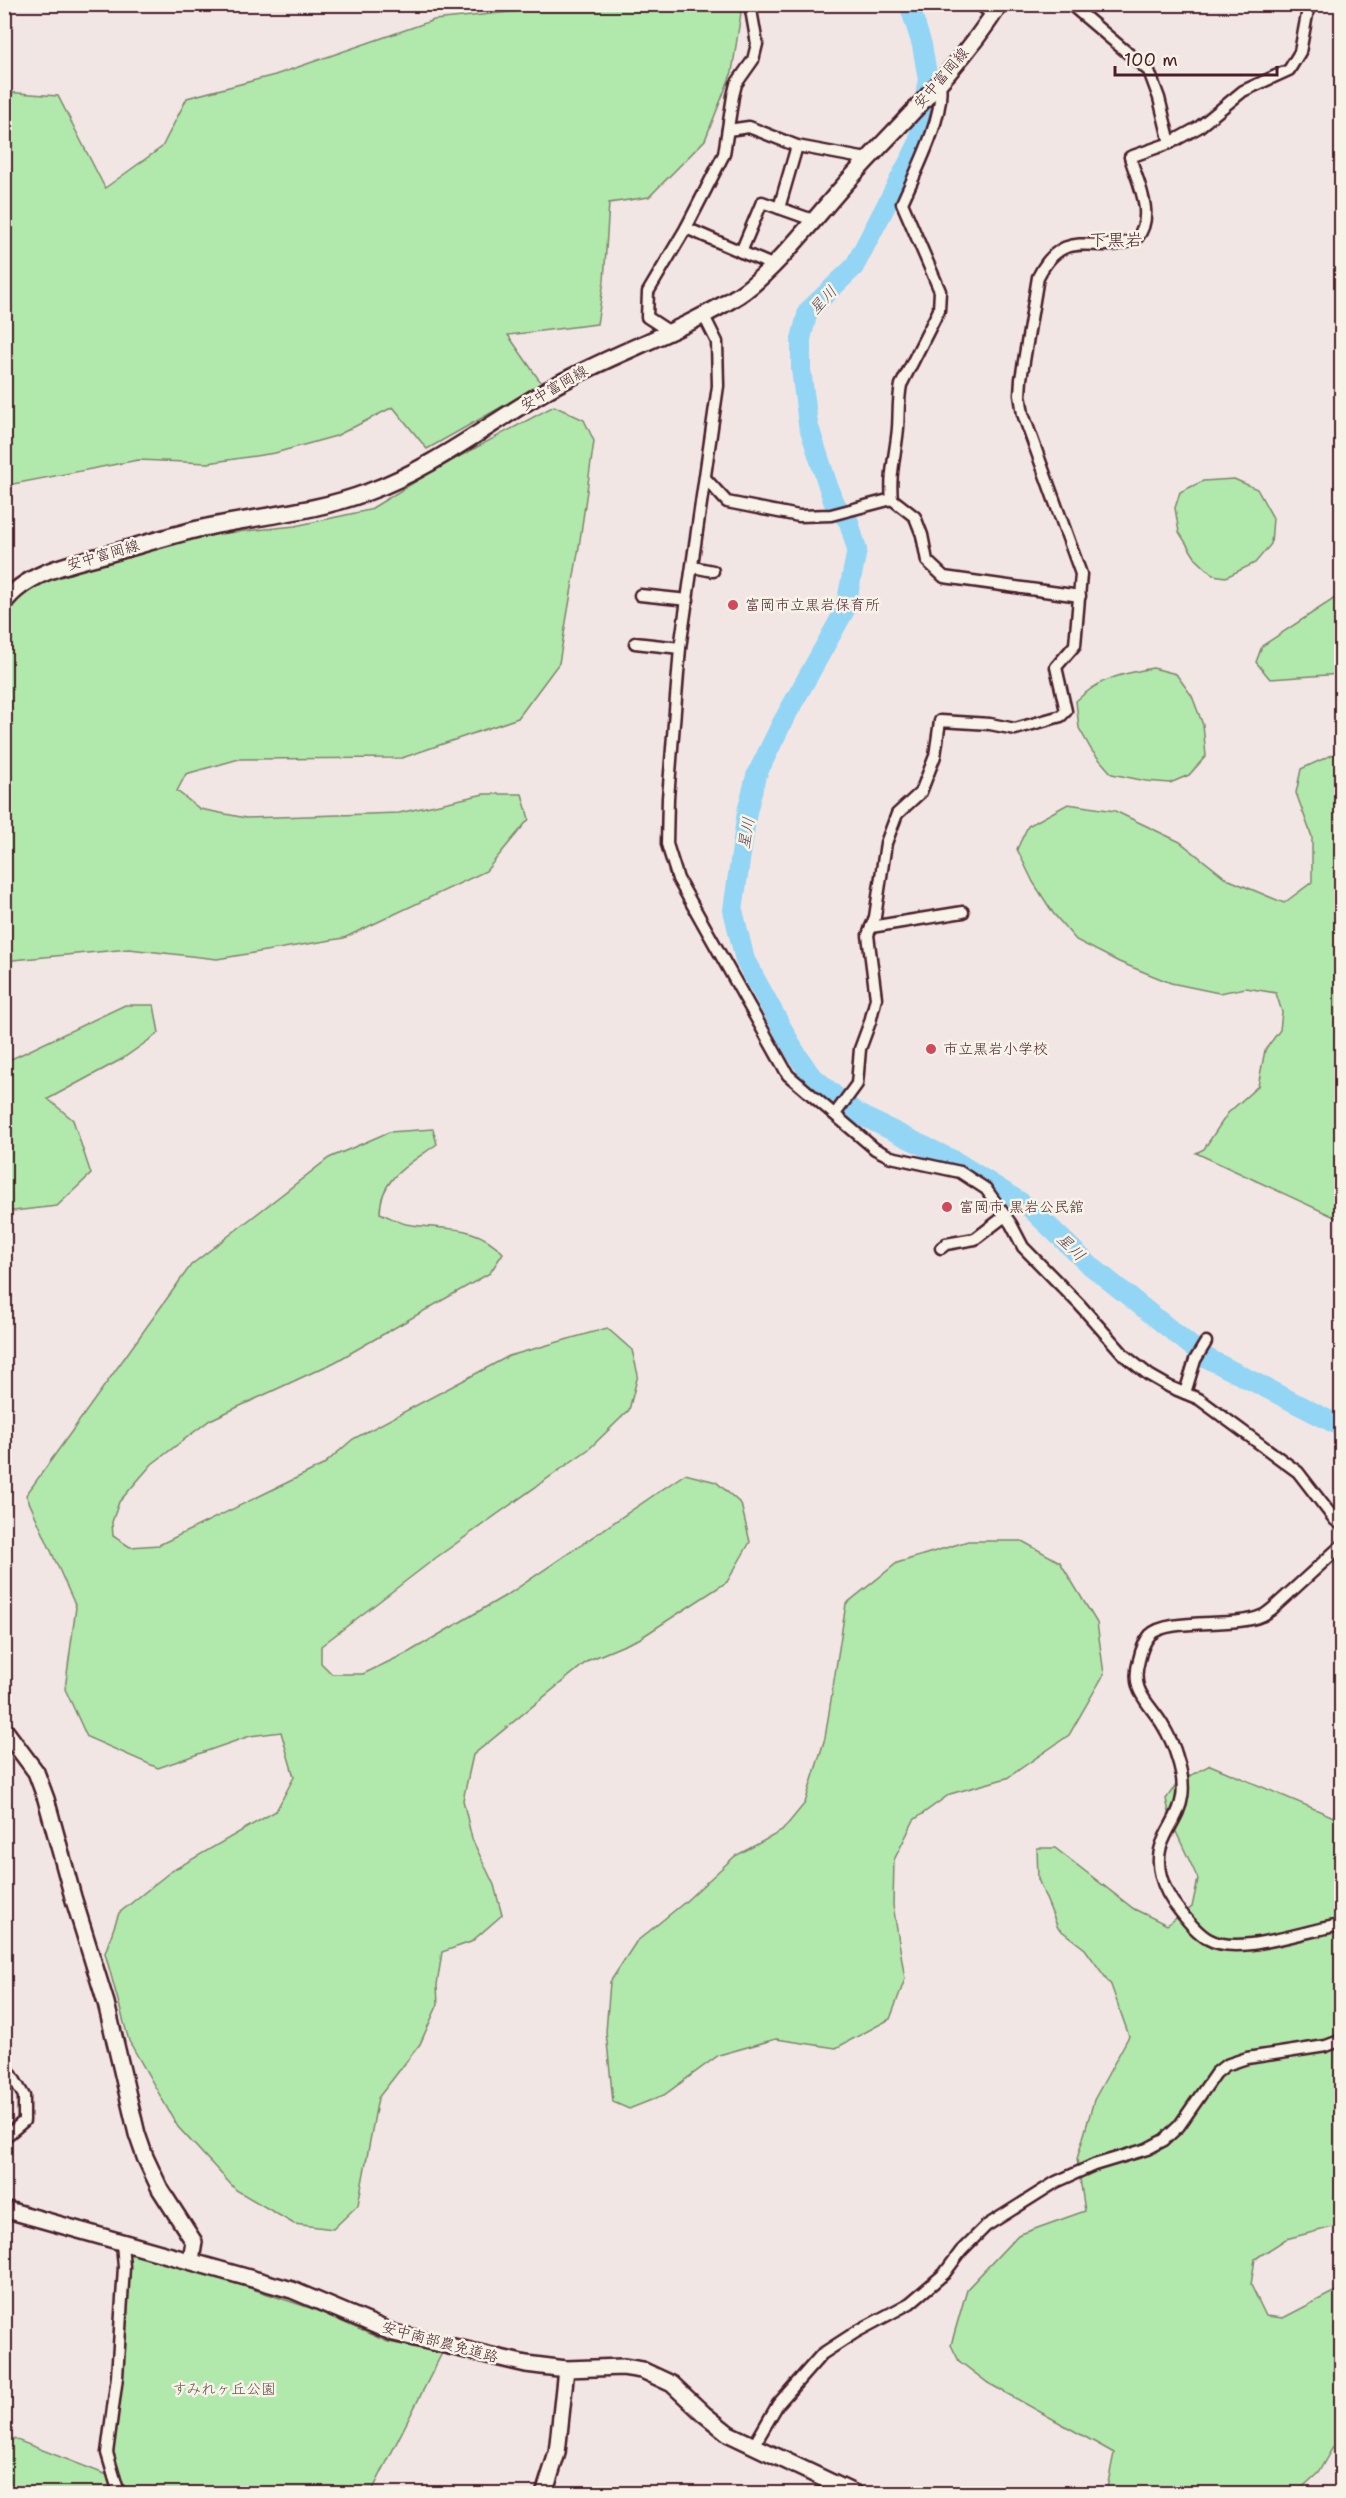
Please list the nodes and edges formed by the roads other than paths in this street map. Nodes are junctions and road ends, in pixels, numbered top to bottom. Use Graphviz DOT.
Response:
graph roads {
  1 [pos="750,4"];
  2 [pos="979,4"];
  3 [pos="1070,4"];
  4 [pos="1309,4"];
  5 [pos="996,10"];
  6 [pos="938,86"];
  7 [pos="728,130"];
  8 [pos="1170,143"];
  9 [pos="797,146"];
  10 [pos="867,159"];
  11 [pos="779,208"];
  12 [pos="813,220"];
  13 [pos="686,228"];
  14 [pos="741,252"];
  15 [pos="772,265"];
  16 [pos="704,316"];
  17 [pos="670,332"];
  18 [pos="706,479"];
  19 [pos="892,499"];
  20 [pos="693,567"];
  21 [pos="713,571"];
  22 [pos="640,595"];
  23 [pos="1080,596"];
  24 [pos="688,600"];
  25 [pos="4,603"];
  26 [pos="635,643"];
  27 [pos="681,648"];
  28 [pos="963,912"];
  29 [pos="871,927"];
  30 [pos="836,1113"];
  31 [pos="1005,1216"];
  32 [pos="941,1248"];
  33 [pos="1206,1342"];
  34 [pos="1185,1392"];
  35 [pos="1341,1525"];
  36 [pos="1341,1545"];
  37 [pos="4,1729"];
  38 [pos="1341,1925"];
  39 [pos="1341,2040"];
  40 [pos="4,2062"];
  41 [pos="4,2138"];
  42 [pos="4,2209"];
  43 [pos="122,2242"];
  44 [pos="191,2260"];
  45 [pos="566,2369"];
  46 [pos="753,2447"];
  47 [pos="118,2490"];
  48 [pos="544,2493"];
  49 [pos="856,2493"];
  1 -- 7 [label="street"];
  2 -- 5 [label="street"];
  3 -- 8 [label="street"];
  4 -- 8 [label="street"];
  5 -- 6 [label="street, 安中富岡線"];
  6 -- 10 [label="street, 安中富岡線"];
  6 -- 19 [label="street"];
  7 -- 9 [label="street"];
  7 -- 13 [label="street"];
  8 -- 23 [label="street"];
  9 -- 10 [label="street"];
  9 -- 11 [label="street"];
  10 -- 12 [label="street, 安中富岡線"];
  11 -- 12 [label="street"];
  11 -- 14 [label="street"];
  12 -- 15 [label="street, 安中富岡線"];
  13 -- 14 [label="street"];
  13 -- 17 [label="street"];
  14 -- 15 [label="street"];
  15 -- 16 [label="street, 安中富岡線"];
  16 -- 17 [label="street, 安中富岡線"];
  16 -- 18 [label="street"];
  17 -- 25 [label="street, 安中富岡線"];
  18 -- 19 [label="street"];
  18 -- 20 [label="street"];
  19 -- 23 [label="street"];
  20 -- 21 [label="street"];
  20 -- 24 [label="street"];
  22 -- 24 [label="street"];
  23 -- 29 [label="street"];
  24 -- 27 [label="street"];
  26 -- 27 [label="street"];
  27 -- 30 [label="street"];
  28 -- 29 [label="street"];
  29 -- 30 [label="street"];
  30 -- 31 [label="street"];
  31 -- 32 [label="street"];
  31 -- 34 [label="street"];
  33 -- 34 [label="street"];
  34 -- 35 [label="street"];
  36 -- 38 [label="street"];
  37 -- 44 [label="street"];
  39 -- 46 [label="street"];
  40 -- 41 [label="street"];
  42 -- 43 [label="street, 安中南部農免道路"];
  43 -- 44 [label="street, 安中南部農免道路"];
  43 -- 47 [label="street"];
  44 -- 45 [label="street, 安中南部農免道路"];
  45 -- 46 [label="street, 安中南部農免道路"];
  45 -- 48 [label="street"];
  46 -- 49 [label="street, 安中南部農免道路"];
}
